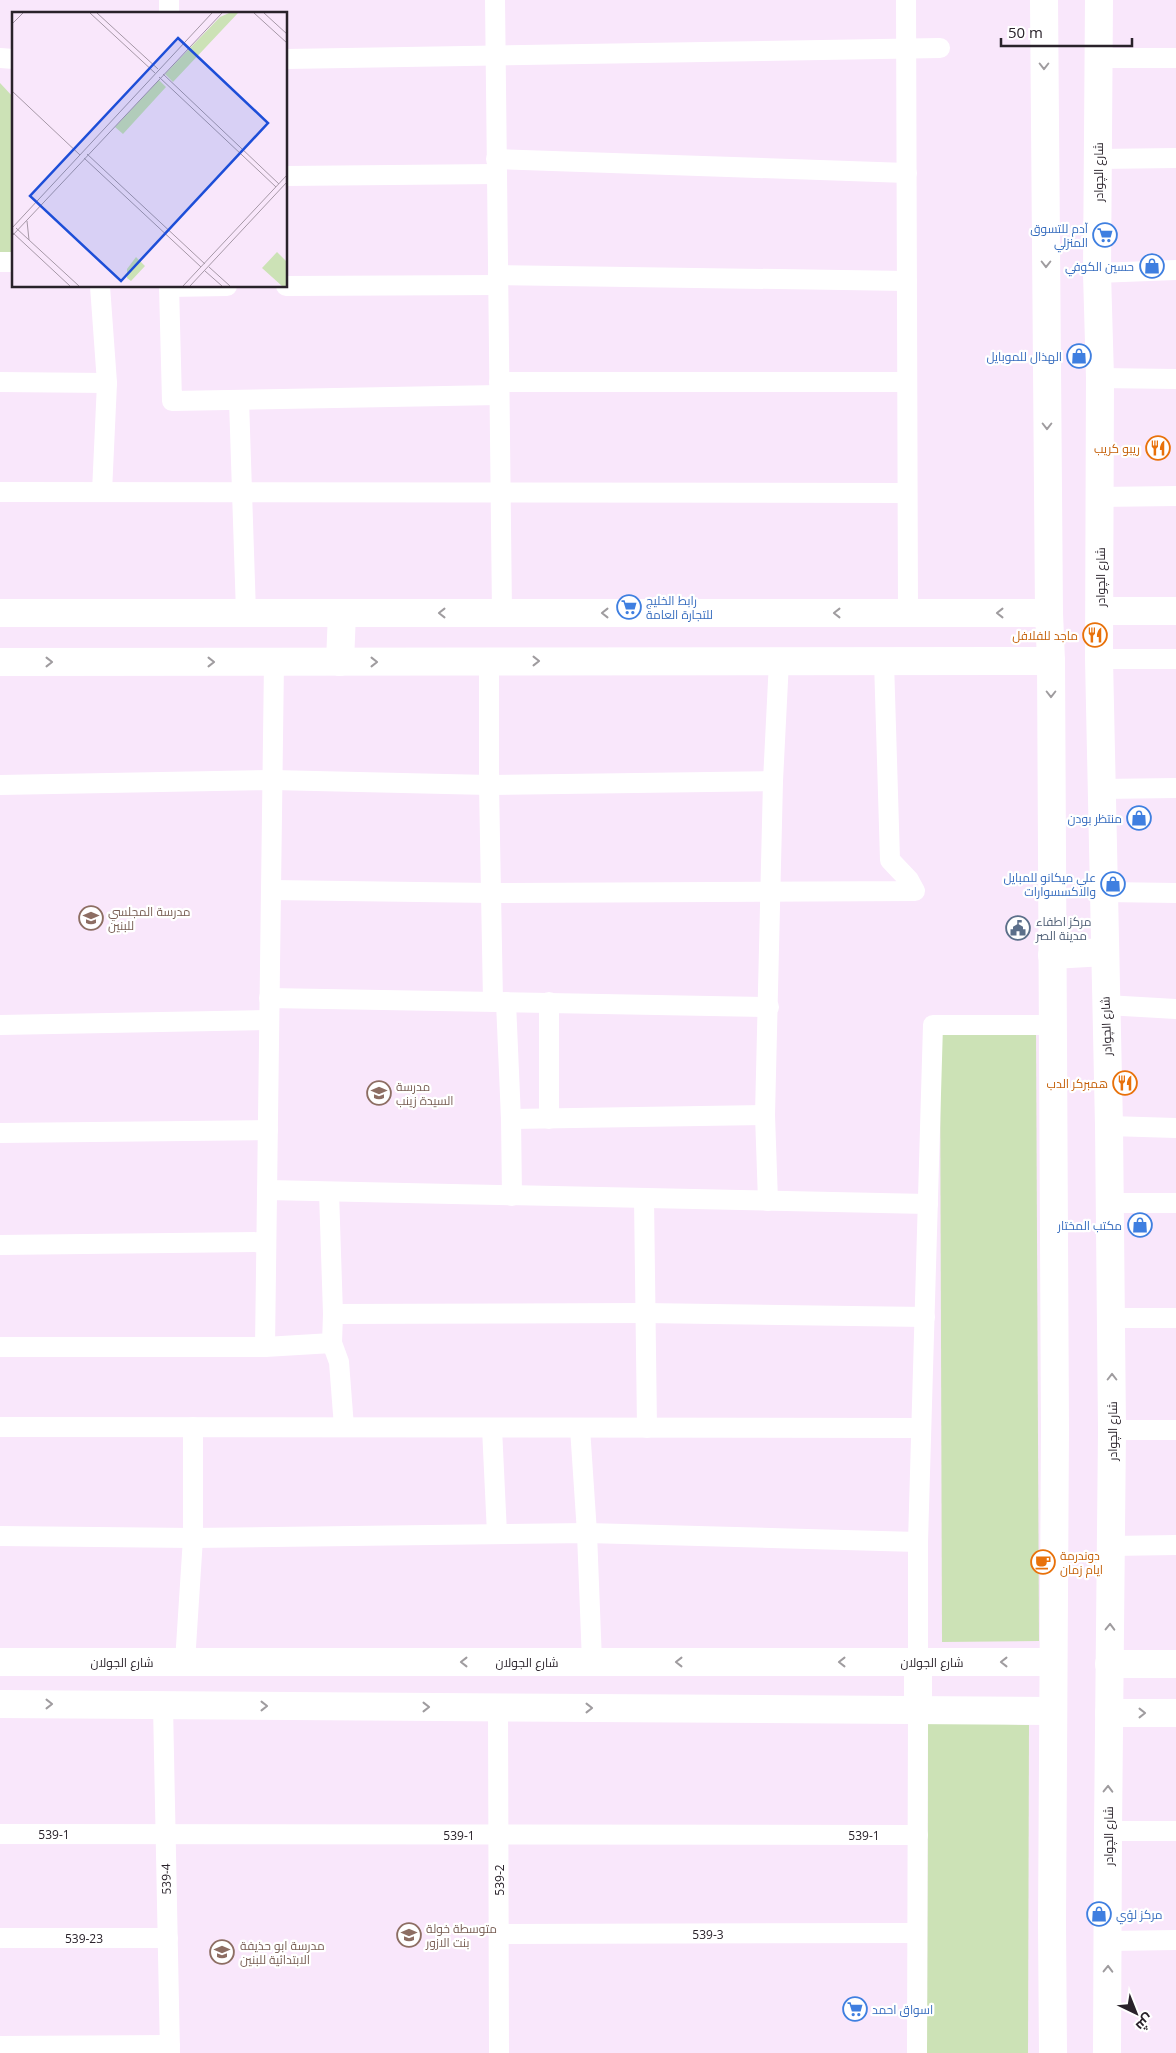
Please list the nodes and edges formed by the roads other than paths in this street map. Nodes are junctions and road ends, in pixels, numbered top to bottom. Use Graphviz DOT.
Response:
graph roads {
  1 [pos="495,0"];
  2 [pos="906,0"];
  3 [pos="1044,0"];
  4 [pos="1099,0"];
  5 [pos="940,48"];
  6 [pos="906,49"];
  7 [pos="495,54"];
  8 [pos="1099,58"];
  9 [pos="1176,58"];
  10 [pos="288,59"];
  11 [pos="1098,158"];
  12 [pos="1176,158"];
  13 [pos="497,166"];
  14 [pos="906,173"];
  15 [pos="288,176"];
  16 [pos="1176,270"];
  17 [pos="1097,273"];
  18 [pos="498,280"];
  19 [pos="907,281"];
  20 [pos="288,286"];
  21 [pos="100,288"];
  22 [pos="169,288"];
  23 [pos="1100,378"];
  24 [pos="1176,379"];
  25 [pos="0,382"];
  26 [pos="907,382"];
  27 [pos="107,383"];
  28 [pos="499,389"];
  29 [pos="240,400"];
  30 [pos="0,492"];
  31 [pos="102,492"];
  32 [pos="243,492"];
  33 [pos="500,493"];
  34 [pos="907,493"];
  35 [pos="1099,496"];
  36 [pos="1176,496"];
  37 [pos="1100,611"];
  38 [pos="1176,611"];
  39 [pos="0,612"];
  40 [pos="342,612"];
  41 [pos="246,613"];
  42 [pos="502,613"];
  43 [pos="908,613"];
  44 [pos="1049,613"];
  45 [pos="1099,659"];
  46 [pos="1176,659"];
  47 [pos="779,661"];
  48 [pos="884,661"];
  49 [pos="1051,661"];
  50 [pos="0,662"];
  51 [pos="274,662"];
  52 [pos="340,662"];
  53 [pos="489,662"];
  54 [pos="272,780"];
  55 [pos="773,781"];
  56 [pos="0,785"];
  57 [pos="489,785"];
  58 [pos="1176,788"];
  59 [pos="1101,789"];
  60 [pos="271,890"];
  61 [pos="772,892"];
  62 [pos="1104,892"];
  63 [pos="491,893"];
  64 [pos="1176,893"];
  65 [pos="1105,952"];
  66 [pos="1052,955"];
  67 [pos="269,998"];
  68 [pos="499,1001"];
  69 [pos="549,1002"];
  70 [pos="1106,1005"];
  71 [pos="769,1007"];
  72 [pos="1176,1009"];
  73 [pos="269,1020"];
  74 [pos="0,1025"];
  75 [pos="1052,1025"];
  76 [pos="765,1115"];
  77 [pos="511,1119"];
  78 [pos="549,1119"];
  79 [pos="1109,1126"];
  80 [pos="1176,1128"];
  81 [pos="268,1130"];
  82 [pos="0,1133"];
  83 [pos="267,1190"];
  84 [pos="329,1192"];
  85 [pos="512,1196"];
  86 [pos="644,1198"];
  87 [pos="768,1201"];
  88 [pos="1109,1203"];
  89 [pos="1176,1203"];
  90 [pos="928,1204"];
  91 [pos="266,1242"];
  92 [pos="0,1244"];
  93 [pos="644,1313"];
  94 [pos="333,1314"];
  95 [pos="925,1317"];
  96 [pos="1111,1318"];
  97 [pos="1176,1318"];
  98 [pos="332,1344"];
  99 [pos="0,1347"];
  100 [pos="265,1347"];
  101 [pos="0,1427"];
  102 [pos="193,1427"];
  103 [pos="344,1427"];
  104 [pos="492,1428"];
  105 [pos="580,1428"];
  106 [pos="647,1428"];
  107 [pos="921,1428"];
  108 [pos="1112,1430"];
  109 [pos="1176,1430"];
  110 [pos="497,1534"];
  111 [pos="587,1534"];
  112 [pos="0,1536"];
  113 [pos="194,1538"];
  114 [pos="918,1542"];
  115 [pos="1176,1545"];
  116 [pos="1111,1546"];
  117 [pos="0,1662"];
  118 [pos="185,1662"];
  119 [pos="232,1662"];
  120 [pos="592,1662"];
  121 [pos="918,1662"];
  122 [pos="1053,1662"];
  123 [pos="1109,1664"];
  124 [pos="1176,1664"];
  125 [pos="0,1704"];
  126 [pos="163,1705"];
  127 [pos="230,1706"];
  128 [pos="498,1708"];
  129 [pos="918,1710"];
  130 [pos="1053,1711"];
  131 [pos="1109,1713"];
  132 [pos="1176,1713"];
  133 [pos="1108,1830"];
  134 [pos="1176,1831"];
  135 [pos="0,1834"];
  136 [pos="166,1834"];
  137 [pos="499,1835"];
  138 [pos="918,1835"];
  139 [pos="917,1933"];
  140 [pos="499,1934"];
  141 [pos="0,1938"];
  142 [pos="168,1938"];
  143 [pos="1176,1940"];
  144 [pos="1108,1941"];
  145 [pos="0,2046"];
  146 [pos="170,2049"];
  147 [pos="499,2053"];
  148 [pos="917,2053"];
  149 [pos="1053,2053"];
  150 [pos="1108,2053"];
  1 -- 7 [label="street"];
  2 -- 6 [label="street"];
  3 -- 44 [label="street, one-way"];
  4 -- 8 [label="street, شارع الچوادر"];
  5 -- 6 [label="street"];
  6 -- 7 [label="street"];
  6 -- 14 [label="street"];
  7 -- 10 [label="street"];
  7 -- 13 [label="street"];
  8 -- 9 [label="street"];
  8 -- 11 [label="street, شارع الچوادر"];
  11 -- 12 [label="street"];
  11 -- 17 [label="street, شارع الچوادر"];
  13 -- 14 [label="street"];
  13 -- 15 [label="street"];
  13 -- 18 [label="street"];
  14 -- 19 [label="street"];
  16 -- 17 [label="street"];
  17 -- 23 [label="street, شارع الچوادر"];
  18 -- 19 [label="street"];
  18 -- 20 [label="street"];
  18 -- 28 [label="street"];
  19 -- 26 [label="street"];
  21 -- 27 [label="street"];
  22 -- 29 [label="street"];
  23 -- 24 [label="street"];
  23 -- 35 [label="street, شارع الچوادر"];
  25 -- 27 [label="street"];
  26 -- 28 [label="street"];
  26 -- 34 [label="street"];
  27 -- 31 [label="street"];
  28 -- 29 [label="street"];
  28 -- 33 [label="street"];
  29 -- 32 [label="street"];
  30 -- 31 [label="street"];
  31 -- 32 [label="street"];
  32 -- 33 [label="street"];
  32 -- 41 [label="street"];
  33 -- 34 [label="street"];
  33 -- 42 [label="street"];
  34 -- 43 [label="street"];
  35 -- 36 [label="street"];
  35 -- 37 [label="street, شارع الچوادر"];
  37 -- 38 [label="street"];
  37 -- 45 [label="street, شارع الچوادر"];
  39 -- 41 [label="street"];
  40 -- 41 [label="street"];
  42 -- 40 [label="street, one-way"];
  40 -- 52 [label="street"];
  43 -- 42 [label="street, one-way"];
  44 -- 43 [label="street, one-way"];
  44 -- 49 [label="street"];
  45 -- 46 [label="street"];
  45 -- 59 [label="street, شارع الچوادر"];
  47 -- 48 [label="street"];
  53 -- 47 [label="street, one-way"];
  47 -- 55 [label="street"];
  48 -- 49 [label="street"];
  48 -- 61 [label="street"];
  49 -- 66 [label="street, one-way"];
  50 -- 51 [label="street, one-way"];
  51 -- 52 [label="street"];
  51 -- 54 [label="street"];
  52 -- 53 [label="street, one-way"];
  53 -- 57 [label="street"];
  54 -- 56 [label="street"];
  54 -- 57 [label="street"];
  54 -- 60 [label="street"];
  55 -- 57 [label="street"];
  55 -- 61 [label="street"];
  57 -- 63 [label="street"];
  58 -- 59 [label="street"];
  59 -- 62 [label="street, شارع الچوادر"];
  60 -- 63 [label="street"];
  60 -- 67 [label="street"];
  61 -- 63 [label="street"];
  61 -- 71 [label="street"];
  62 -- 64 [label="street"];
  62 -- 65 [label="street, شارع الچوادر"];
  63 -- 68 [label="street"];
  65 -- 66 [label="street"];
  65 -- 70 [label="street, شارع الچوادر"];
  66 -- 75 [label="street"];
  67 -- 68 [label="street"];
  67 -- 73 [label="street"];
  68 -- 69 [label="street"];
  68 -- 77 [label="street"];
  69 -- 71 [label="street"];
  69 -- 78 [label="street"];
  70 -- 72 [label="street"];
  70 -- 79 [label="street, شارع الچوادر"];
  71 -- 76 [label="street"];
  73 -- 74 [label="street"];
  73 -- 81 [label="street"];
  75 -- 90 [label="street"];
  75 -- 122 [label="street"];
  76 -- 78 [label="street"];
  76 -- 87 [label="street"];
  77 -- 78 [label="street"];
  77 -- 85 [label="street"];
  79 -- 80 [label="street"];
  79 -- 88 [label="street, شارع الچوادر"];
  81 -- 82 [label="street"];
  81 -- 83 [label="street"];
  83 -- 84 [label="street"];
  83 -- 91 [label="street"];
  84 -- 85 [label="street"];
  84 -- 94 [label="street"];
  85 -- 86 [label="street"];
  86 -- 87 [label="street"];
  86 -- 93 [label="street"];
  87 -- 90 [label="street"];
  88 -- 89 [label="street"];
  88 -- 96 [label="street, شارع الچوادر"];
  90 -- 95 [label="street"];
  91 -- 92 [label="street"];
  91 -- 100 [label="street"];
  93 -- 94 [label="street"];
  93 -- 95 [label="street"];
  93 -- 106 [label="street"];
  94 -- 98 [label="street"];
  95 -- 107 [label="street"];
  96 -- 97 [label="street"];
  108 -- 96 [label="street, شارع الچوادر, one-way"];
  98 -- 100 [label="street"];
  98 -- 103 [label="street"];
  99 -- 100 [label="street"];
  101 -- 102 [label="street"];
  102 -- 103 [label="street"];
  102 -- 113 [label="street"];
  103 -- 104 [label="street"];
  104 -- 105 [label="street"];
  104 -- 110 [label="street"];
  105 -- 106 [label="street"];
  105 -- 111 [label="street"];
  106 -- 107 [label="street"];
  107 -- 114 [label="street"];
  108 -- 109 [label="street"];
  108 -- 116 [label="street, شارع الچوادر"];
  110 -- 111 [label="street"];
  110 -- 113 [label="street"];
  111 -- 114 [label="street"];
  111 -- 120 [label="street"];
  112 -- 113 [label="street"];
  113 -- 118 [label="street"];
  114 -- 121 [label="street"];
  115 -- 116 [label="street"];
  123 -- 116 [label="street, شارع الچوادر, one-way"];
  117 -- 118 [label="street, شارع الجولان"];
  118 -- 119 [label="street, شارع الجولان"];
  120 -- 119 [label="street, شارع الجولان, one-way"];
  119 -- 127 [label="street"];
  121 -- 120 [label="street, شارع الجولان, one-way"];
  122 -- 121 [label="street, شارع الجولان, one-way"];
  121 -- 129 [label="street"];
  122 -- 130 [label="street"];
  123 -- 124 [label="street"];
  123 -- 131 [label="street, شارع الچوادر"];
  125 -- 126 [label="street, one-way"];
  126 -- 127 [label="street"];
  126 -- 136 [label="street, 539-4"];
  127 -- 128 [label="street, one-way"];
  128 -- 129 [label="street, one-way"];
  128 -- 137 [label="street, 539-2"];
  129 -- 130 [label="street"];
  129 -- 138 [label="street"];
  130 -- 149 [label="street"];
  131 -- 132 [label="street, one-way"];
  133 -- 131 [label="street, شارع الچوادر, one-way"];
  133 -- 134 [label="street"];
  133 -- 144 [label="street, شارع الچوادر"];
  135 -- 136 [label="street, 539-1"];
  136 -- 137 [label="street, 539-1"];
  136 -- 142 [label="street, 539-4"];
  137 -- 138 [label="street, 539-1"];
  137 -- 140 [label="street, 539-2"];
  138 -- 139 [label="street"];
  139 -- 140 [label="street, 539-3"];
  139 -- 148 [label="street"];
  140 -- 147 [label="street, 539-2"];
  141 -- 142 [label="street, 539-23"];
  142 -- 146 [label="street, 539-4"];
  143 -- 144 [label="street"];
  150 -- 144 [label="street, شارع الچوادر, one-way"];
  145 -- 146 [label="street"];
}
